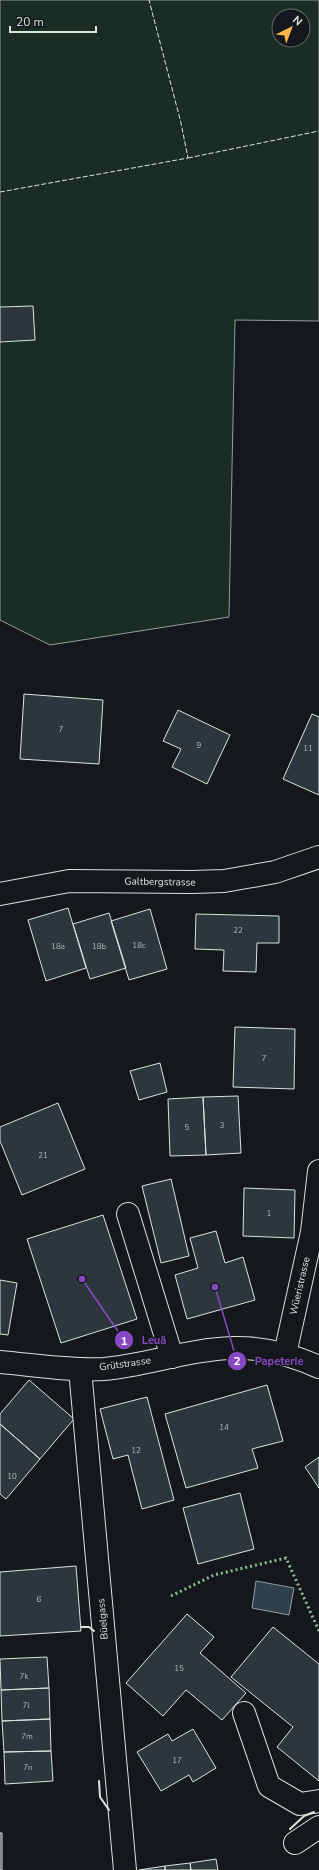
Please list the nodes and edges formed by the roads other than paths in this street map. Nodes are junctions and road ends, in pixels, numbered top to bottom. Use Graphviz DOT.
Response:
graph roads {
  1 [pos="319,857"];
  2 [pos="0,894"];
  3 [pos="319,1171"];
  4 [pos="128,1214"];
  5 [pos="285,1354"];
  6 [pos="172,1357"];
  7 [pos="0,1362"];
  8 [pos="319,1367"];
  9 [pos="80,1369"];
  10 [pos="244,1713"];
  11 [pos="319,1801"];
  12 [pos="319,1827"];
  13 [pos="296,1843"];
  14 [pos="125,1870"];
  1 -- 2 [label="street, Galtbergstrasse"];
  3 -- 5 [label="street, Wüeristrasse"];
  4 -- 6 [label="street"];
  5 -- 6 [label="street, Grütstrasse"];
  5 -- 8 [label="street, Grütstrasse"];
  6 -- 9 [label="street, Grütstrasse"];
  7 -- 9 [label="street, Grütstrasse"];
  9 -- 14 [label="street, Büelgass"];
  10 -- 11 [label="street"];
  12 -- 13 [label="street"];
}
